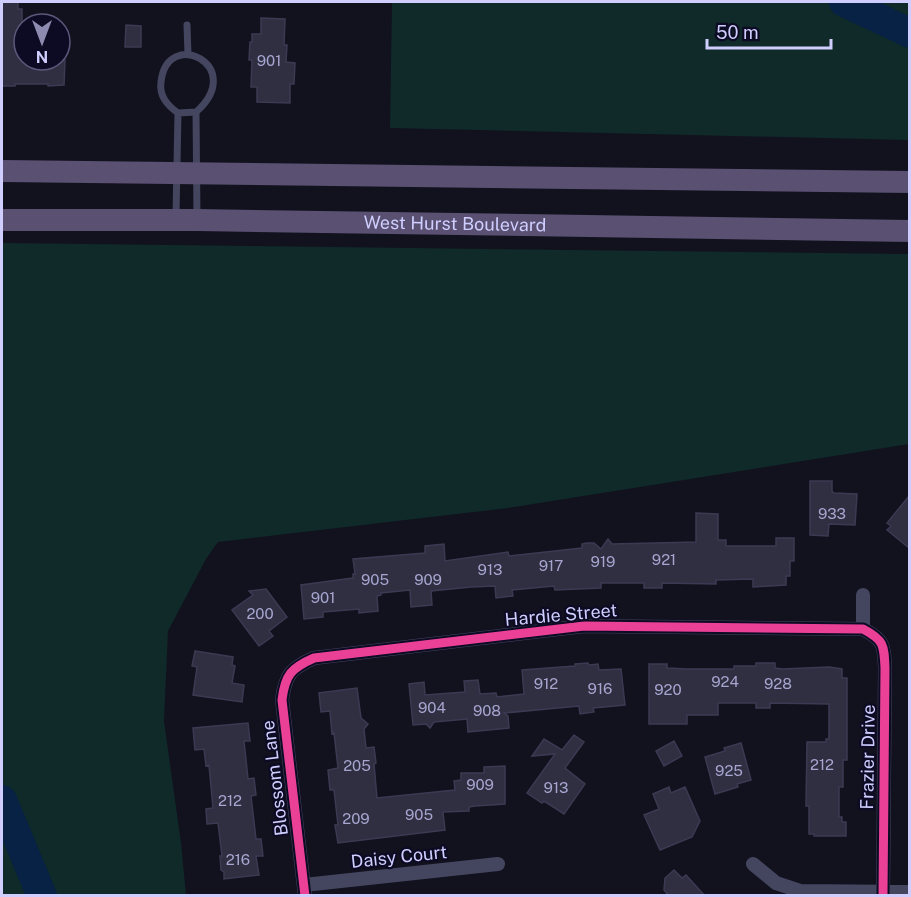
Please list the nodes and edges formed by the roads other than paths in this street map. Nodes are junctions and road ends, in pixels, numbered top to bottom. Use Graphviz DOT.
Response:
graph roads {
  1 [pos="187,25"];
  2 [pos="188,55"];
  3 [pos="196,112"];
  4 [pos="178,113"];
  5 [pos="2,171"];
  6 [pos="187,172"];
  7 [pos="909,182"];
  8 [pos="2,220"];
  9 [pos="186,221"];
  10 [pos="909,231"];
  11 [pos="862,595"];
  12 [pos="862,629"];
  13 [pos="302,663"];
  14 [pos="498,864"];
  15 [pos="753,864"];
  16 [pos="305,890"];
  17 [pos="909,892"];
  18 [pos="883,894"];
  1 -- 2 [label="lane"];
  2 -- 3 [label="lane"];
  2 -- 4 [label="lane"];
  3 -- 4 [label="lane"];
  3 -- 6 [label="lane"];
  4 -- 6 [label="lane"];
  5 -- 6 [label="main road"];
  6 -- 7 [label="main road"];
  6 -- 9 [label="lane"];
  6 -- 9 [label="lane"];
  8 -- 9 [label="main road, West Hurst Boulevard"];
  9 -- 10 [label="main road, West Hurst Boulevard"];
  11 -- 12 [label="street"];
  12 -- 13 [label="street, Hardie Street"];
  12 -- 18 [label="street, Frazier Drive"];
  13 -- 16 [label="street, Blossom Lane"];
  14 -- 16 [label="street, Daisy Court"];
  15 -- 18 [label="street"];
  17 -- 18 [label="street"];
}
